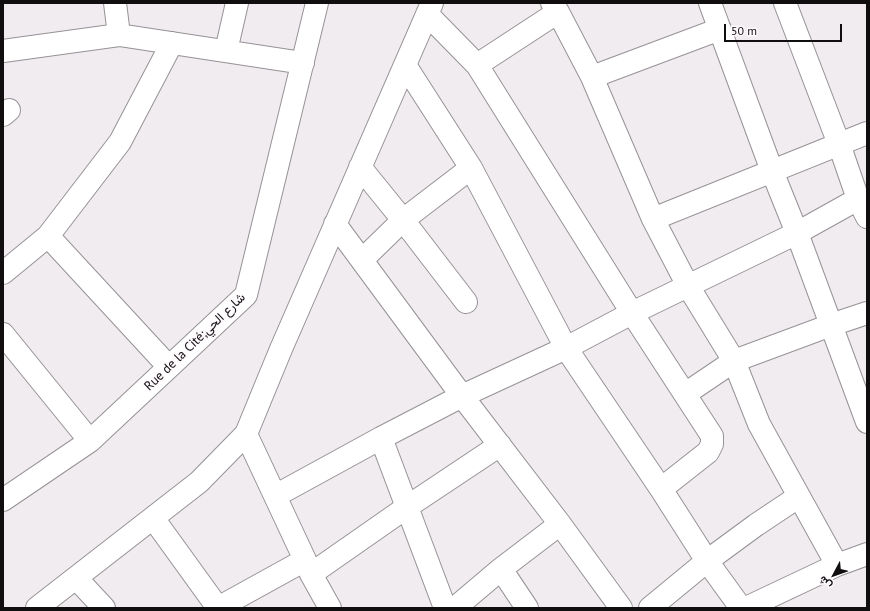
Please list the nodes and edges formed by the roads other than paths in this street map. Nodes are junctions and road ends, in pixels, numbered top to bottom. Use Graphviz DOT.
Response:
graph roads {
  1 [pos="115,3"];
  2 [pos="237,3"];
  3 [pos="317,3"];
  4 [pos="710,3"];
  5 [pos="785,3"];
  6 [pos="430,8"];
  7 [pos="555,8"];
  8 [pos="720,29"];
  9 [pos="119,35"];
  10 [pos="172,43"];
  11 [pos="3,51"];
  12 [pos="226,51"];
  13 [pos="303,62"];
  14 [pos="405,65"];
  15 [pos="477,65"];
  16 [pos="592,77"];
  17 [pos="867,133"];
  18 [pos="839,144"];
  19 [pos="360,167"];
  20 [pos="471,168"];
  21 [pos="772,171"];
  22 [pos="863,208"];
  23 [pos="653,219"];
  24 [pos="403,220"];
  25 [pos="335,224"];
  26 [pos="797,233"];
  27 [pos="48,236"];
  28 [pos="362,260"];
  29 [pos="3,273"];
  30 [pos="688,286"];
  31 [pos="466,302"];
  32 [pos="632,313"];
  33 [pos="867,313"];
  34 [pos="831,325"];
  35 [pos="3,334"];
  36 [pos="566,348"];
  37 [pos="734,360"];
  38 [pos="169,367"];
  39 [pos="685,394"];
  40 [pos="462,396"];
  41 [pos="867,422"];
  42 [pos="246,434"];
  43 [pos="381,438"];
  44 [pos="90,441"];
  45 [pos="500,445"];
  46 [pos="661,489"];
  47 [pos="6,492"];
  48 [pos="275,496"];
  49 [pos="798,497"];
  50 [pos="407,506"];
  51 [pos="153,518"];
  52 [pos="560,524"];
  53 [pos="867,554"];
  54 [pos="707,561"];
  55 [pos="837,565"];
  56 [pos="308,567"];
  57 [pos="501,569"];
  58 [pos="76,578"];
  59 [pos="37,608"];
  60 [pos="104,608"];
  61 [pos="218,608"];
  62 [pos="330,608"];
  63 [pos="445,608"];
  64 [pos="455,608"];
  65 [pos="527,608"];
  66 [pos="621,608"];
  67 [pos="650,608"];
  68 [pos="741,608"];
  69 [pos="746,608"];
  1 -- 9 [label="street"];
  2 -- 12 [label="street"];
  3 -- 13 [label="street, Rue de la Cité;شارع الحي"];
  4 -- 8 [label="street"];
  5 -- 18 [label="street"];
  6 -- 14 [label="street"];
  6 -- 15 [label="street"];
  7 -- 15 [label="street"];
  7 -- 16 [label="street"];
  8 -- 16 [label="street"];
  8 -- 21 [label="street"];
  9 -- 10 [label="street"];
  9 -- 11 [label="street"];
  10 -- 12 [label="street"];
  10 -- 27 [label="street"];
  12 -- 13 [label="street"];
  13 -- 38 [label="street, Rue de la Cité;شارع الحي"];
  14 -- 19 [label="street"];
  14 -- 20 [label="street"];
  15 -- 32 [label="street"];
  16 -- 23 [label="street"];
  17 -- 18 [label="street"];
  18 -- 21 [label="street"];
  18 -- 22 [label="street"];
  19 -- 24 [label="street"];
  19 -- 25 [label="street"];
  20 -- 24 [label="street"];
  20 -- 36 [label="street"];
  21 -- 23 [label="street"];
  21 -- 26 [label="street"];
  22 -- 26 [label="street"];
  23 -- 30 [label="street"];
  24 -- 28 [label="street"];
  24 -- 31 [label="street"];
  25 -- 28 [label="street"];
  25 -- 42 [label="street"];
  26 -- 30 [label="street"];
  26 -- 34 [label="street"];
  27 -- 29 [label="street"];
  27 -- 38 [label="street"];
  28 -- 40 [label="street"];
  30 -- 32 [label="street"];
  30 -- 37 [label="street"];
  32 -- 36 [label="street"];
  32 -- 39 [label="street"];
  33 -- 34 [label="street"];
  34 -- 37 [label="street"];
  34 -- 41 [label="street"];
  35 -- 44 [label="street"];
  36 -- 40 [label="street"];
  36 -- 46 [label="street"];
  37 -- 39 [label="street"];
  37 -- 49 [label="street"];
  38 -- 44 [label="street, Rue de la Cité;شارع الحي"];
  39 -- 46 [label="street"];
  40 -- 43 [label="street"];
  40 -- 45 [label="street"];
  42 -- 48 [label="street"];
  42 -- 51 [label="street"];
  43 -- 48 [label="street"];
  43 -- 50 [label="street"];
  44 -- 47 [label="street, Rue de la Cité;شارع الحي"];
  45 -- 50 [label="street"];
  45 -- 52 [label="street"];
  46 -- 54 [label="street"];
  48 -- 56 [label="street"];
  49 -- 54 [label="street"];
  49 -- 55 [label="street"];
  50 -- 56 [label="street"];
  50 -- 63 [label="street"];
  51 -- 58 [label="street"];
  51 -- 61 [label="street"];
  52 -- 57 [label="street"];
  52 -- 66 [label="street"];
  53 -- 55 [label="street"];
  54 -- 67 [label="street"];
  54 -- 68 [label="street"];
  55 -- 69 [label="street"];
  56 -- 61 [label="street"];
  56 -- 62 [label="street"];
  57 -- 64 [label="street"];
  57 -- 65 [label="street"];
  58 -- 59 [label="street"];
  58 -- 60 [label="street"];
}
